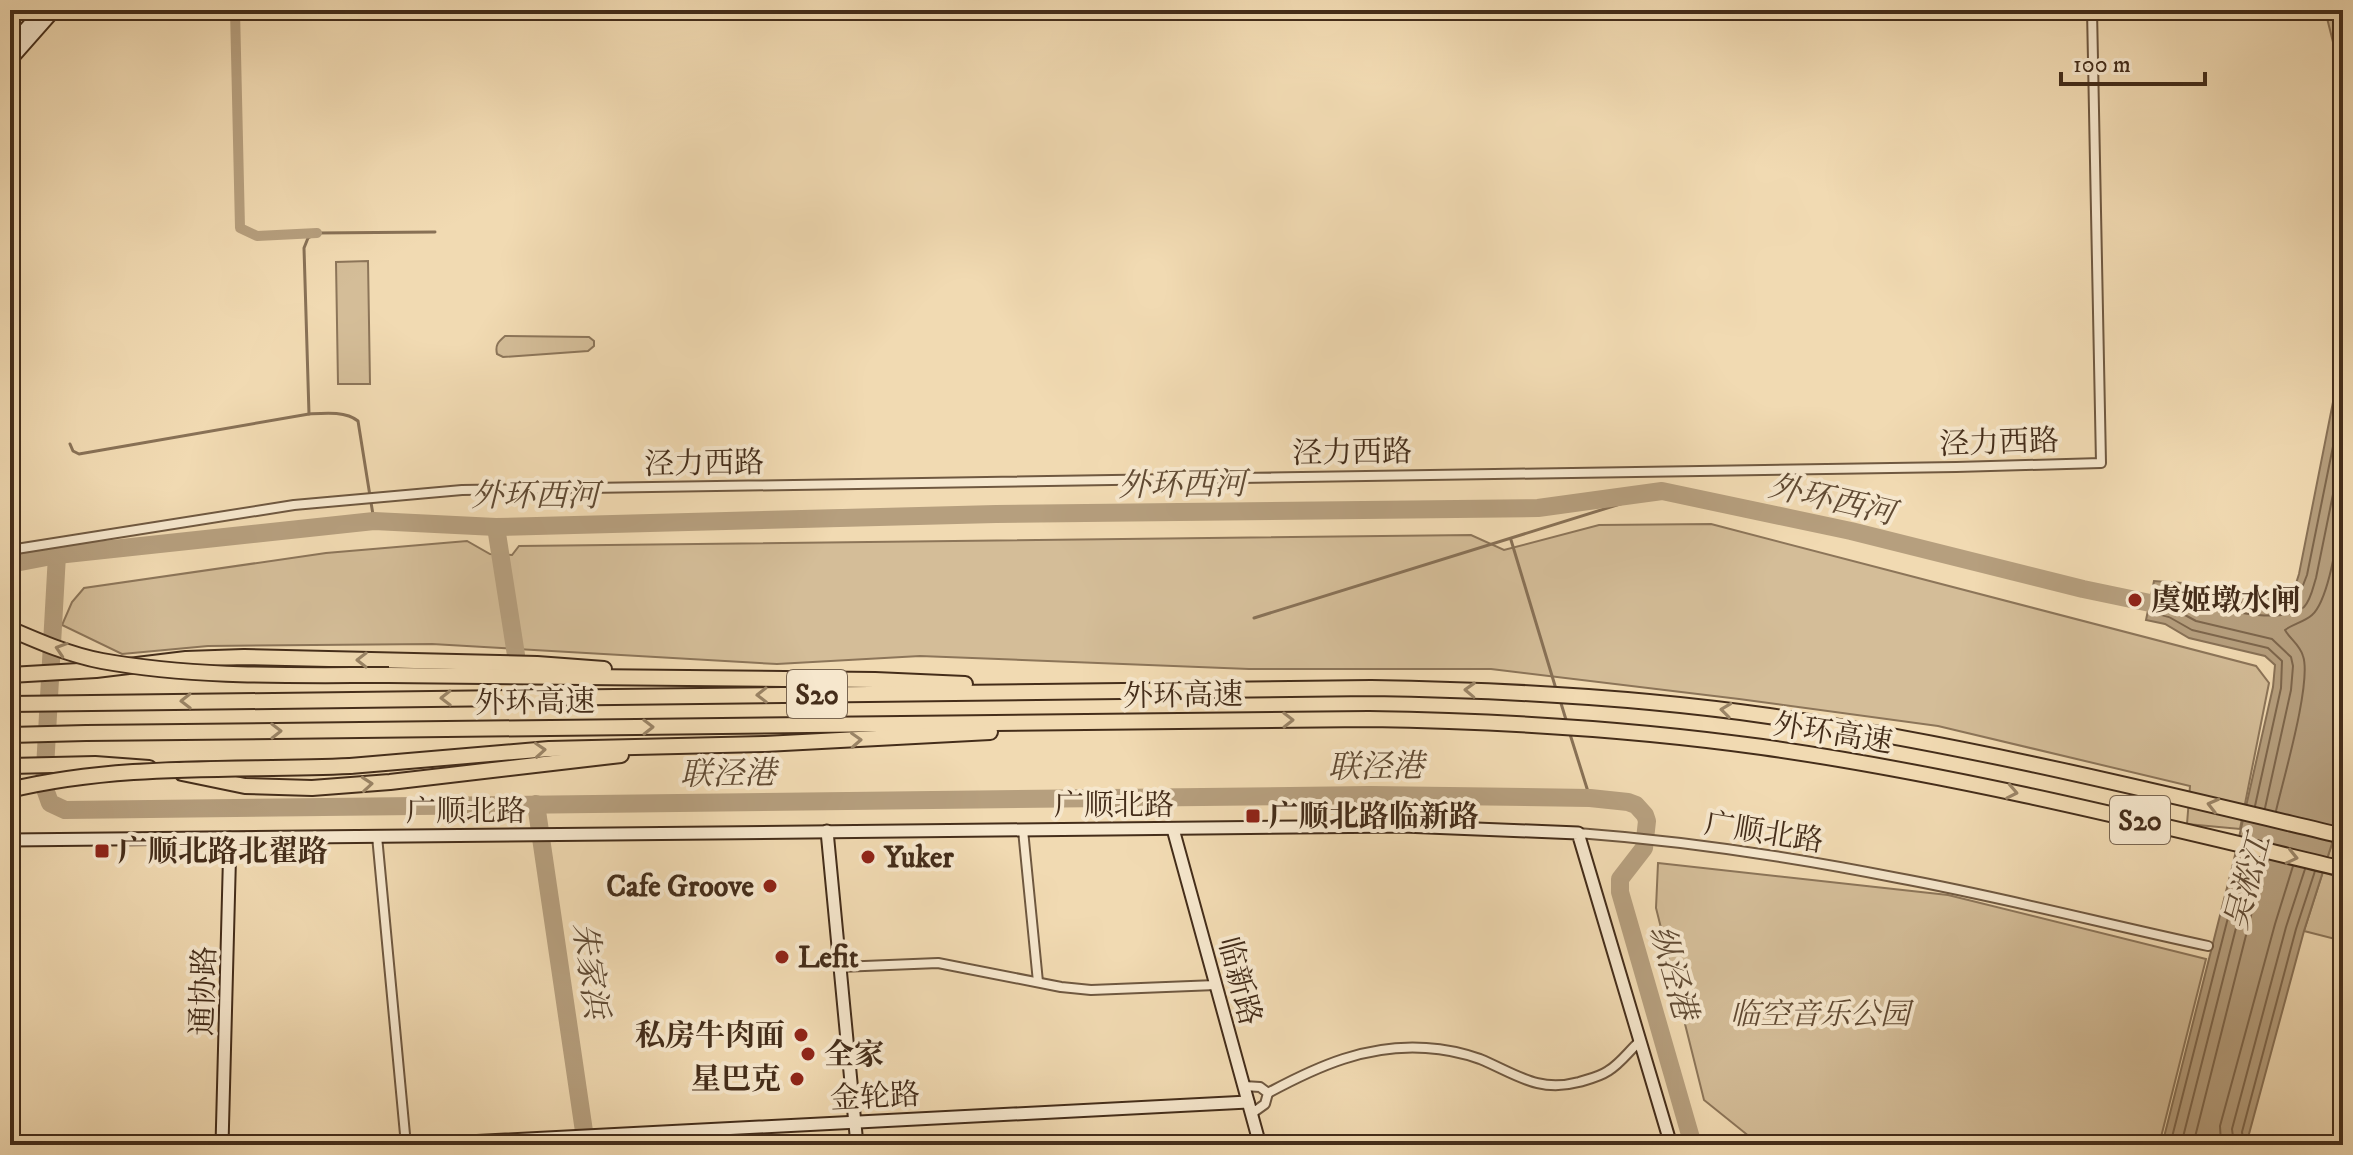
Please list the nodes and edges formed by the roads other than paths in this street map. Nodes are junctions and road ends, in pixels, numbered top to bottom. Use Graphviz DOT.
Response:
graph roads {
  1 [pos="42,10"];
  2 [pos="55,10"];
  3 [pos="2092,10"];
  4 [pos="10,46"];
  5 [pos="10,61"];
  6 [pos="10,550"];
  7 [pos="10,629"];
  8 [pos="10,675"];
  9 [pos="691,678"];
  10 [pos="1154,691"];
  11 [pos="10,704"];
  12 [pos="1154,721"];
  13 [pos="10,735"];
  14 [pos="697,746"];
  15 [pos="10,766"];
  16 [pos="10,790"];
  17 [pos="1173,829"];
  18 [pos="1023,830"];
  19 [pos="827,831"];
  20 [pos="1578,833"];
  21 [pos="377,836"];
  22 [pos="2343,836"];
  23 [pos="230,838"];
  24 [pos="10,840"];
  25 [pos="2343,869"];
  26 [pos="2208,946"];
  27 [pos="840,967"];
  28 [pos="1038,982"];
  29 [pos="1216,985"];
  30 [pos="1639,1042"];
  31 [pos="1244,1086"];
  32 [pos="1268,1093"];
  33 [pos="1250,1108"];
  34 [pos="856,1122"];
  35 [pos="222,1145"];
  36 [pos="407,1145"];
  37 [pos="857,1145"];
  38 [pos="1260,1145"];
  39 [pos="1671,1145"];
  1 -- 4 [label="street"];
  2 -- 5 [label="street"];
  3 -- 6 [label="street, 泾力西路"];
  9 -- 7 [label="highway, one-way, bridge"];
  9 -- 8 [label="highway, one-way"];
  9 -- 10 [label="highway"];
  10 -- 11 [label="highway, 外环高速 / S20, one-way"];
  22 -- 10 [label="highway, 外环高速 / S20, one-way"];
  13 -- 12 [label="highway, 外环高速 / S20, one-way"];
  14 -- 12 [label="highway, one-way"];
  12 -- 25 [label="highway, 外环高速 / S20, one-way"];
  15 -- 14 [label="highway, one-way"];
  16 -- 14 [label="highway, one-way, bridge"];
  17 -- 18 [label="street, 广顺北路"];
  17 -- 20 [label="street, 广顺北路"];
  17 -- 29 [label="street, 临新路"];
  18 -- 19 [label="street, 广顺北路"];
  18 -- 28 [label="street"];
  19 -- 21 [label="street, 广顺北路"];
  19 -- 27 [label="street"];
  20 -- 26 [label="street, 广顺北路"];
  20 -- 30 [label="street"];
  21 -- 23 [label="street, 广顺北路"];
  21 -- 36 [label="street"];
  23 -- 24 [label="street, 广顺北路"];
  23 -- 35 [label="street, 通协路"];
  27 -- 28 [label="street"];
  27 -- 34 [label="street"];
  28 -- 29 [label="street"];
  29 -- 31 [label="street, 临新路"];
  30 -- 32 [label="street"];
  30 -- 39 [label="street"];
  31 -- 32 [label="street"];
  31 -- 33 [label="street, 临新路"];
  32 -- 33 [label="street"];
  33 -- 34 [label="street, 金轮路"];
  33 -- 38 [label="street, 临新路"];
  34 -- 36 [label="street, 金轮路"];
  34 -- 37 [label="street"];
}
